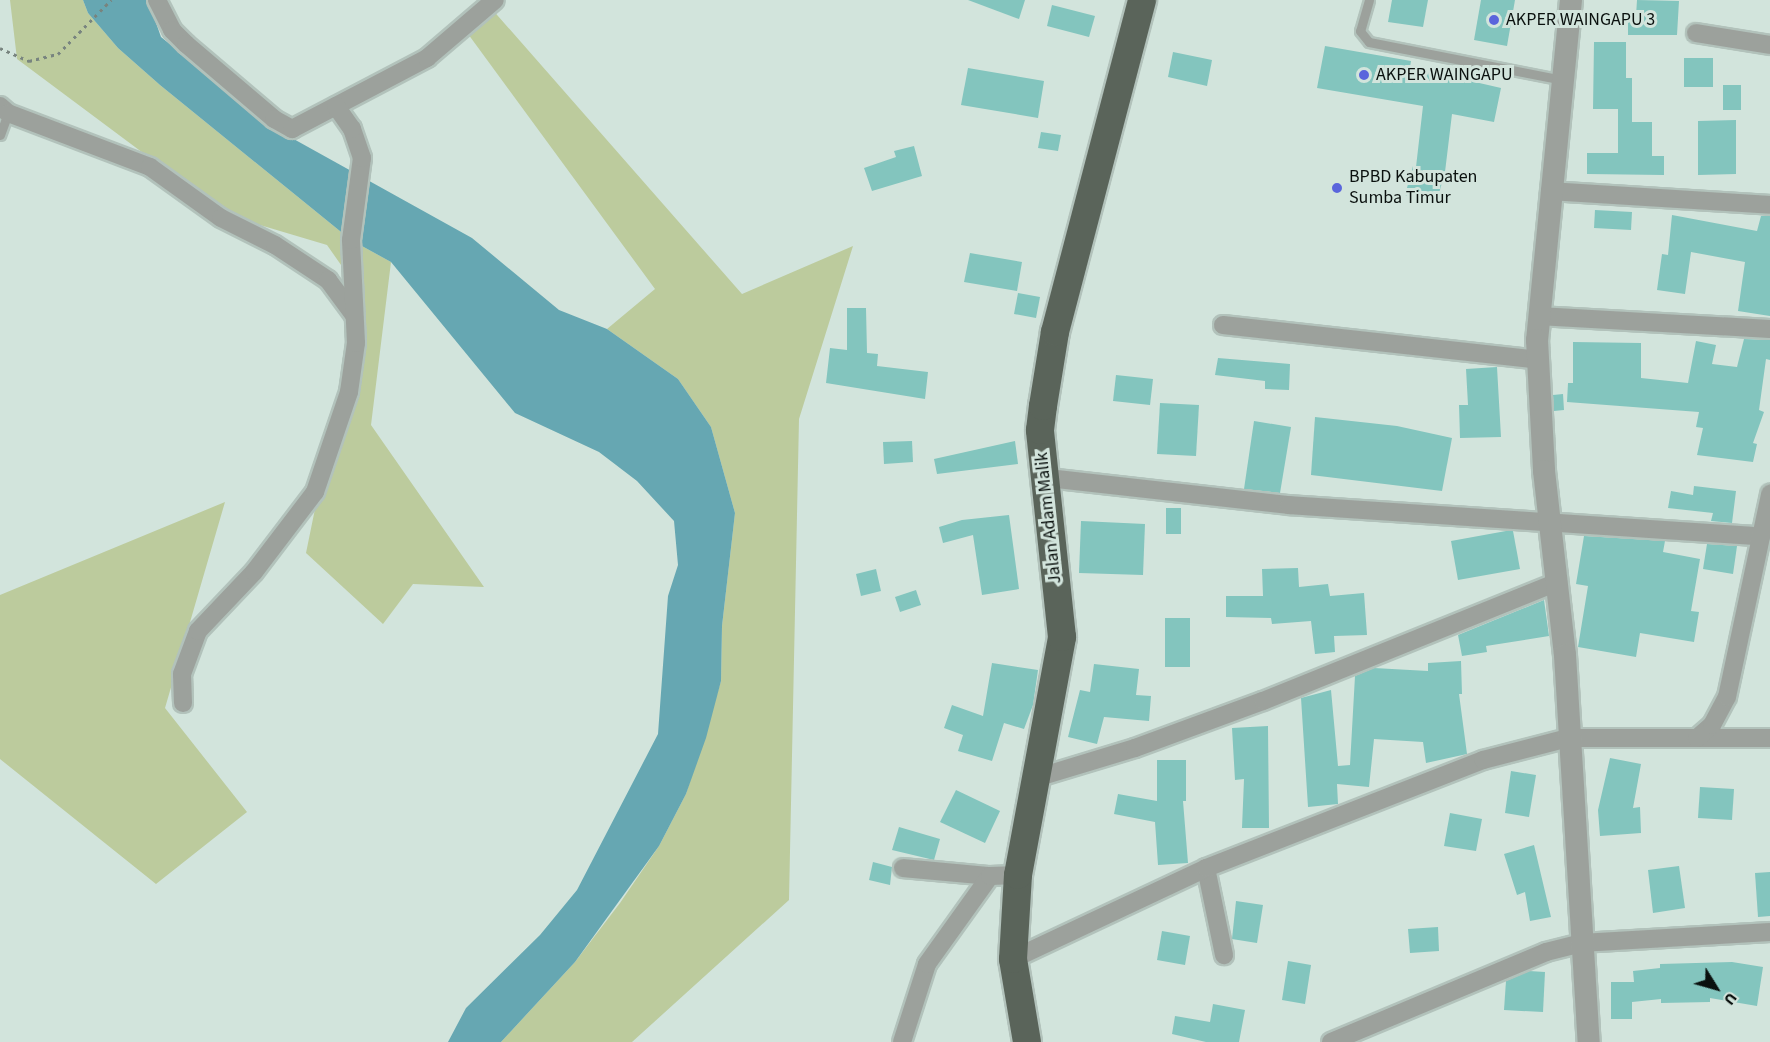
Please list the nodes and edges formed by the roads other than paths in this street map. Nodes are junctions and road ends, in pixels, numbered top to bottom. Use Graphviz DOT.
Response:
graph roads {
  1 [pos="157,0"];
  2 [pos="495,0"];
  3 [pos="1142,0"];
  4 [pos="1369,0"];
  5 [pos="1571,0"];
  6 [pos="1696,33"];
  7 [pos="1770,45"];
  8 [pos="1562,80"];
  9 [pos="336,106"];
  10 [pos="4,109"];
  11 [pos="0,135"];
  12 [pos="1550,191"];
  13 [pos="1770,205"];
  14 [pos="1538,316"];
  15 [pos="356,318"];
  16 [pos="1223,325"];
  17 [pos="1770,329"];
  18 [pos="1539,360"];
  19 [pos="1048,478"];
  20 [pos="1770,494"];
  21 [pos="1548,522"];
  22 [pos="1761,536"];
  23 [pos="1558,582"];
  24 [pos="183,703"];
  25 [pos="1568,738"];
  26 [pos="1697,738"];
  27 [pos="1770,738"];
  28 [pos="1036,778"];
  29 [pos="903,868"];
  30 [pos="1206,868"];
  31 [pos="1018,875"];
  32 [pos="990,876"];
  33 [pos="1770,932"];
  34 [pos="1581,943"];
  35 [pos="1224,955"];
  36 [pos="1013,959"];
  37 [pos="902,1042"];
  38 [pos="1027,1042"];
  39 [pos="1330,1042"];
  40 [pos="1589,1042"];
  1 -- 9 [label="street"];
  2 -- 9 [label="street"];
  3 -- 19 [label="highway, Jalan Adam Malik"];
  4 -- 8 [label="lane"];
  5 -- 8 [label="street"];
  6 -- 7 [label="street"];
  8 -- 12 [label="street"];
  9 -- 15 [label="street"];
  10 -- 11 [label="lane"];
  10 -- 15 [label="street"];
  12 -- 13 [label="street"];
  12 -- 14 [label="street"];
  14 -- 17 [label="street"];
  14 -- 18 [label="street"];
  15 -- 24 [label="street"];
  16 -- 18 [label="street"];
  18 -- 21 [label="street"];
  19 -- 21 [label="street"];
  19 -- 28 [label="highway, Jalan Adam Malik"];
  20 -- 22 [label="street"];
  21 -- 22 [label="street"];
  21 -- 23 [label="street"];
  22 -- 26 [label="street"];
  23 -- 25 [label="street"];
  23 -- 28 [label="street"];
  25 -- 26 [label="street"];
  25 -- 30 [label="street"];
  25 -- 34 [label="street"];
  26 -- 27 [label="street"];
  28 -- 31 [label="highway, Jalan Adam Malik"];
  29 -- 32 [label="street"];
  30 -- 35 [label="street"];
  30 -- 36 [label="street"];
  31 -- 32 [label="street"];
  31 -- 36 [label="highway, Jalan Adam Malik"];
  32 -- 37 [label="street"];
  33 -- 34 [label="street"];
  34 -- 39 [label="street"];
  34 -- 40 [label="street"];
  36 -- 38 [label="highway, Jalan Adam Malik"];
}
